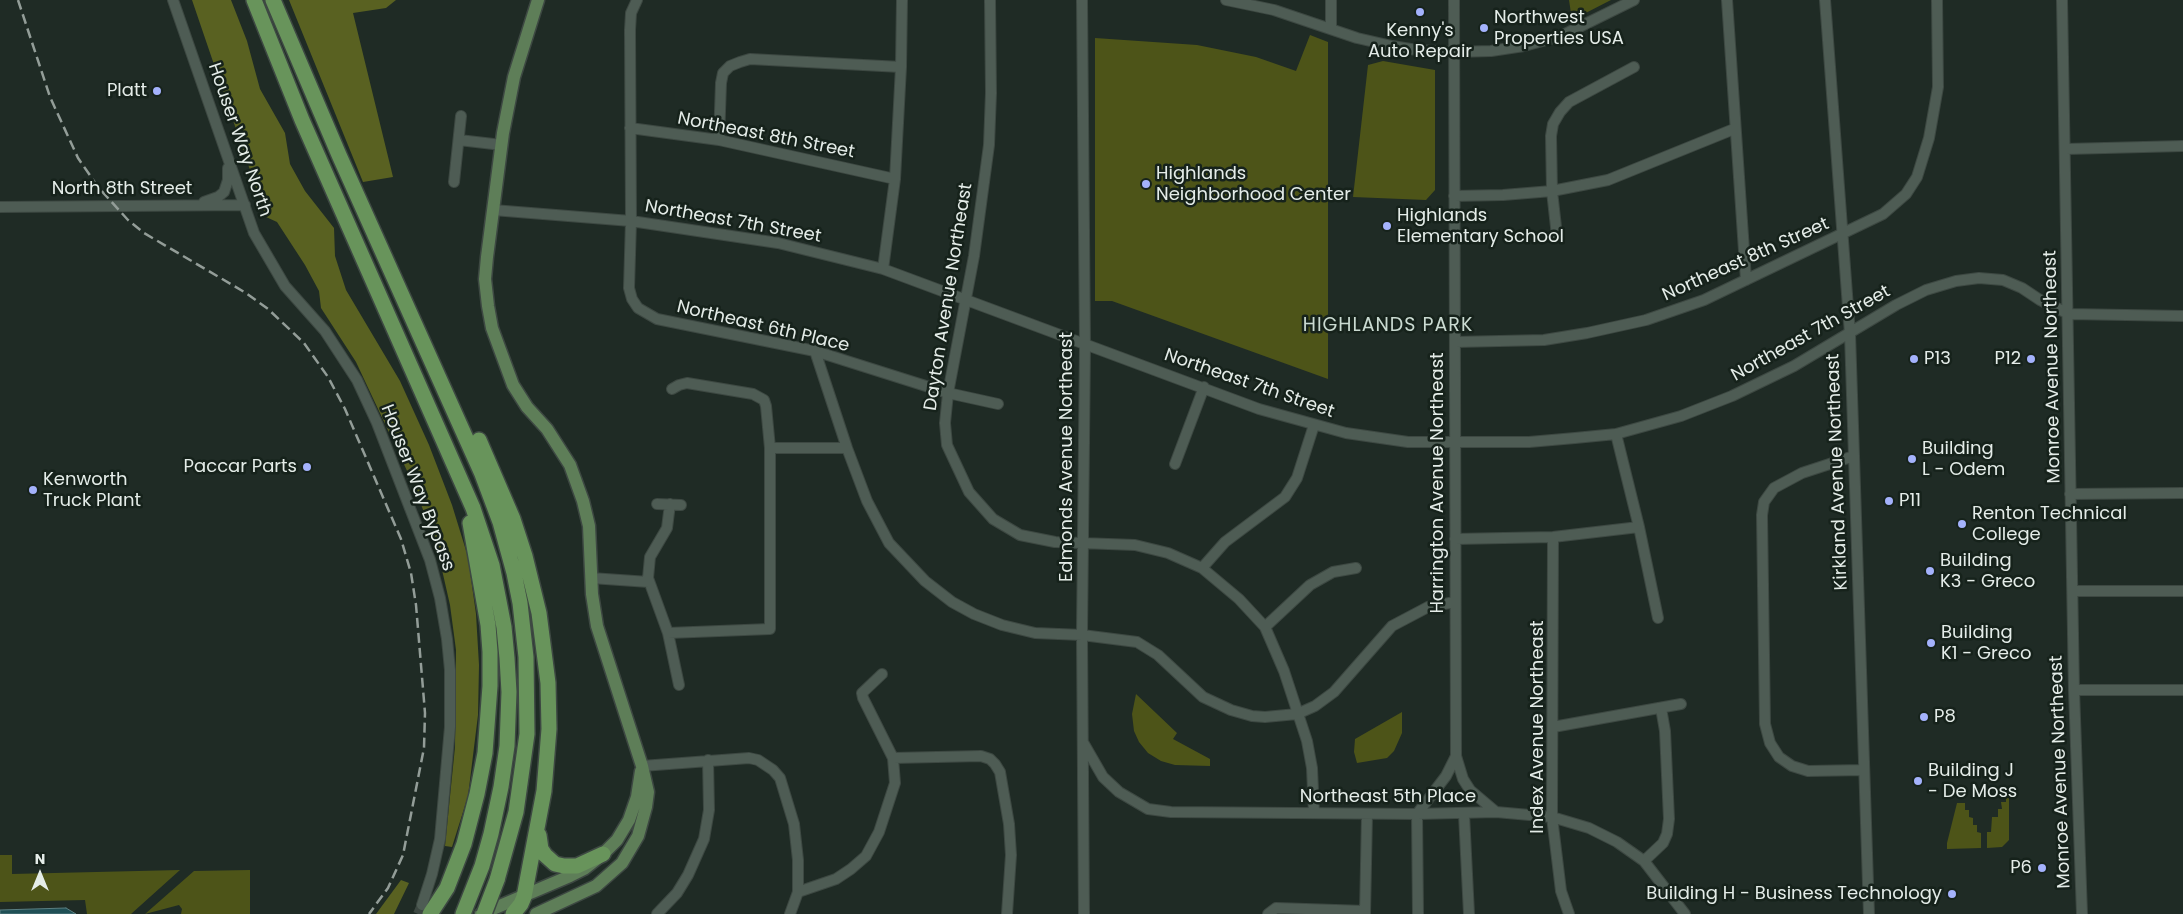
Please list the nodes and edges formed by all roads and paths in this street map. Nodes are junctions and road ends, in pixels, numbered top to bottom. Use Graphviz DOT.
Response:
graph roads {
  1 [pos="173,0"];
  2 [pos="248,0"];
  3 [pos="254,0"];
  4 [pos="273,0"];
  5 [pos="538,0"];
  6 [pos="637,0"];
  7 [pos="902,0"];
  8 [pos="990,0"];
  9 [pos="1082,0"];
  10 [pos="1226,0"];
  11 [pos="1331,0"];
  12 [pos="1454,0"];
  13 [pos="1634,0"];
  14 [pos="1727,0"];
  15 [pos="1824,0"];
  16 [pos="1937,0"];
  17 [pos="2062,0"];
  18 [pos="1275,5"];
  19 [pos="1331,29"];
  20 [pos="274,51"];
  21 [pos="1454,52"];
  22 [pos="901,67"];
  23 [pos="1634,67"];
  24 [pos="461,116"];
  25 [pos="630,128"];
  26 [pos="1734,129"];
  27 [pos="458,140"];
  28 [pos="719,140"];
  29 [pos="502,145"];
  30 [pos="2183,146"];
  31 [pos="2066,149"];
  32 [pos="228,159"];
  33 [pos="895,179"];
  34 [pos="454,182"];
  35 [pos="1552,191"];
  36 [pos="1454,196"];
  37 [pos="192,205"];
  38 [pos="244,205"];
  39 [pos="0,207"];
  40 [pos="493,210"];
  41 [pos="631,221"];
  42 [pos="1843,235"];
  43 [pos="1557,236"];
  44 [pos="389,265"];
  45 [pos="883,269"];
  46 [pos="1746,280"];
  47 [pos="285,286"];
  48 [pos="966,300"];
  49 [pos="2068,314"];
  50 [pos="2183,316"];
  51 [pos="1850,334"];
  52 [pos="1455,342"];
  53 [pos="1085,345"];
  54 [pos="815,351"];
  55 [pos="1204,387"];
  56 [pos="672,389"];
  57 [pos="948,393"];
  58 [pos="998,404"];
  59 [pos="1314,425"];
  60 [pos="1616,434"];
  61 [pos="444,441"];
  62 [pos="1455,442"];
  63 [pos="770,448"];
  64 [pos="847,448"];
  65 [pos="1854,456"];
  66 [pos="1175,464"];
  67 [pos="2183,493"];
  68 [pos="2070,494"];
  69 [pos="656,504"];
  70 [pos="670,504"];
  71 [pos="681,504"];
  72 [pos="1639,526"];
  73 [pos="1553,537"];
  74 [pos="1455,539"];
  75 [pos="1084,543"];
  76 [pos="1202,568"];
  77 [pos="1356,568"];
  78 [pos="591,578"];
  79 [pos="649,582"];
  80 [pos="2073,591"];
  81 [pos="2183,591"];
  82 [pos="1454,602"];
  83 [pos="1658,618"];
  84 [pos="1264,628"];
  85 [pos="668,633"];
  86 [pos="1082,635"];
  87 [pos="882,674"];
  88 [pos="679,685"];
  89 [pos="2074,690"];
  90 [pos="2183,690"];
  91 [pos="1681,704"];
  92 [pos="1660,708"];
  93 [pos="1297,714"];
  94 [pos="1553,727"];
  95 [pos="1083,743"];
  96 [pos="1456,756"];
  97 [pos="893,758"];
  98 [pos="708,760"];
  99 [pos="642,766"];
  100 [pos="1864,770"];
  101 [pos="1496,812"];
  102 [pos="1314,813"];
  103 [pos="1366,814"];
  104 [pos="1417,814"];
  105 [pos="1464,814"];
  106 [pos="1552,817"];
  107 [pos="538,824"];
  108 [pos="603,854"];
  109 [pos="1644,862"];
  110 [pos="798,892"];
  111 [pos="524,897"];
  112 [pos="426,909"];
  113 [pos="1282,911"];
  114 [pos="1365,912"];
  115 [pos="463,914"];
  116 [pos="482,914"];
  117 [pos="513,914"];
  118 [pos="536,914"];
  119 [pos="657,914"];
  120 [pos="790,914"];
  121 [pos="1007,914"];
  122 [pos="1084,914"];
  123 [pos="1268,914"];
  124 [pos="1418,914"];
  125 [pos="1469,914"];
  126 [pos="1569,914"];
  127 [pos="1685,914"];
  128 [pos="1869,914"];
  129 [pos="2082,914"];
  1 -- 32 [label="street, Houser Way North"];
  2 -- 20 [label="highway"];
  3 -- 20 [label="highway"];
  4 -- 44 [label="highway"];
  5 -- 29 [label="main road"];
  6 -- 25 [label="street, Northeast 6th Place"];
  7 -- 22 [label="street"];
  8 -- 48 [label="street, Dayton Avenue Northeast"];
  9 -- 53 [label="street, Edmonds Avenue Northeast"];
  10 -- 18 [label="street"];
  11 -- 19 [label="street"];
  12 -- 21 [label="street, Harrington Avenue Northeast"];
  13 -- 21 [label="street"];
  14 -- 26 [label="street"];
  15 -- 42 [label="street, Kirkland Avenue Northeast"];
  16 -- 42 [label="street, Northeast 8th Street"];
  17 -- 31 [label="street, Monroe Avenue Northeast"];
  18 -- 19 [label="street"];
  19 -- 21 [label="street"];
  20 -- 61 [label="highway"];
  21 -- 36 [label="street, Harrington Avenue Northeast"];
  22 -- 28 [label="street"];
  22 -- 33 [label="street"];
  23 -- 35 [label="street"];
  24 -- 27 [label="street"];
  25 -- 28 [label="street, Northeast 8th Street"];
  25 -- 41 [label="street, Northeast 6th Place"];
  26 -- 35 [label="street"];
  26 -- 46 [label="street"];
  27 -- 29 [label="street"];
  27 -- 34 [label="street"];
  28 -- 33 [label="street, Northeast 8th Street"];
  29 -- 40 [label="main road"];
  30 -- 31 [label="street"];
  31 -- 49 [label="street, Monroe Avenue Northeast"];
  32 -- 37 [label="street"];
  32 -- 38 [label="street, Houser Way North"];
  33 -- 45 [label="street"];
  35 -- 36 [label="street"];
  35 -- 43 [label="street"];
  36 -- 52 [label="street, Harrington Avenue Northeast"];
  37 -- 38 [label="street, North 8th Street"];
  37 -- 39 [label="street, North 8th Street"];
  38 -- 47 [label="street, Houser Way North"];
  40 -- 41 [label="street, Northeast 7th Street"];
  40 -- 78 [label="main road"];
  41 -- 45 [label="street, Northeast 7th Street"];
  41 -- 54 [label="street, Northeast 6th Place"];
  42 -- 46 [label="street, Northeast 8th Street"];
  42 -- 51 [label="street, Kirkland Avenue Northeast"];
  44 -- 107 [label="highway"];
  44 -- 116 [label="highway, bridge"];
  45 -- 48 [label="street, Northeast 7th Street"];
  46 -- 52 [label="street, Northeast 8th Street"];
  47 -- 112 [label="street, Houser Way Bypass"];
  48 -- 53 [label="street, Northeast 7th Street"];
  48 -- 57 [label="street, Dayton Avenue Northeast"];
  49 -- 50 [label="street, Northeast 7th Street"];
  49 -- 51 [label="street, Northeast 7th Street"];
  49 -- 68 [label="street, Monroe Avenue Northeast"];
  51 -- 60 [label="street, Northeast 7th Street"];
  51 -- 65 [label="street, Kirkland Avenue Northeast"];
  52 -- 62 [label="street, Harrington Avenue Northeast"];
  53 -- 55 [label="street, Northeast 7th Street"];
  53 -- 75 [label="street, Edmonds Avenue Northeast"];
  54 -- 57 [label="street, Northeast 6th Place"];
  54 -- 64 [label="street"];
  55 -- 59 [label="street, Northeast 7th Street"];
  55 -- 66 [label="street"];
  56 -- 63 [label="street"];
  57 -- 58 [label="street, Northeast 6th Place"];
  57 -- 75 [label="street, Dayton Avenue Northeast"];
  59 -- 62 [label="street, Northeast 7th Street"];
  59 -- 76 [label="street"];
  60 -- 62 [label="street, Northeast 7th Street"];
  60 -- 72 [label="street"];
  61 -- 112 [label="highway"];
  61 -- 115 [label="highway"];
  62 -- 74 [label="street, Harrington Avenue Northeast"];
  63 -- 64 [label="street"];
  63 -- 85 [label="street"];
  64 -- 86 [label="street"];
  65 -- 100 [label="street, Kirkland Avenue Northeast"];
  65 -- 100 [label="street"];
  67 -- 68 [label="street"];
  68 -- 80 [label="street, Monroe Avenue Northeast"];
  69 -- 70 [label="street"];
  70 -- 71 [label="street"];
  70 -- 79 [label="street"];
  72 -- 73 [label="street"];
  72 -- 83 [label="street"];
  73 -- 74 [label="street"];
  73 -- 94 [label="street, Index Avenue Northeast"];
  74 -- 82 [label="street, Harrington Avenue Northeast"];
  75 -- 76 [label="street, Dayton Avenue Northeast"];
  75 -- 86 [label="street, Edmonds Avenue Northeast"];
  76 -- 84 [label="street, Dayton Avenue Northeast"];
  77 -- 84 [label="street"];
  78 -- 79 [label="street"];
  78 -- 99 [label="main road"];
  79 -- 85 [label="street"];
  80 -- 81 [label="street"];
  80 -- 89 [label="street, Monroe Avenue Northeast"];
  82 -- 93 [label="street"];
  82 -- 96 [label="street, Harrington Avenue Northeast"];
  84 -- 93 [label="street, Dayton Avenue Northeast"];
  85 -- 88 [label="street"];
  86 -- 93 [label="street"];
  86 -- 95 [label="street, Edmonds Avenue Northeast"];
  87 -- 97 [label="street"];
  89 -- 90 [label="street"];
  89 -- 129 [label="street, Monroe Avenue Northeast"];
  91 -- 92 [label="street"];
  92 -- 94 [label="street"];
  92 -- 109 [label="street"];
  93 -- 102 [label="street, Dayton Avenue Northeast"];
  94 -- 106 [label="street, Index Avenue Northeast"];
  95 -- 102 [label="street, Northeast 5th Place"];
  95 -- 122 [label="street, Edmonds Avenue Northeast"];
  96 -- 101 [label="street, Harrington Avenue Northeast"];
  96 -- 104 [label="street, Harrington Avenue Northeast"];
  97 -- 110 [label="street"];
  97 -- 121 [label="street"];
  98 -- 99 [label="street"];
  98 -- 110 [label="street"];
  98 -- 119 [label="street"];
  99 -- 108 [label="main road"];
  99 -- 118 [label="main road"];
  100 -- 128 [label="street, Kirkland Avenue Northeast"];
  101 -- 105 [label="street, Northeast 5th Place"];
  101 -- 106 [label="street, Northeast 5th Place"];
  102 -- 103 [label="street, Northeast 5th Place"];
  103 -- 104 [label="street, Northeast 5th Place"];
  103 -- 114 [label="street"];
  104 -- 105 [label="street, Northeast 5th Place"];
  104 -- 124 [label="street"];
  105 -- 125 [label="street"];
  106 -- 109 [label="street, Northeast 5th Place"];
  106 -- 126 [label="street, Index Avenue Northeast"];
  107 -- 108 [label="highway"];
  107 -- 111 [label="highway"];
  108 -- 111 [label="main road"];
  109 -- 127 [label="street, Northeast 5th Place"];
  110 -- 120 [label="street"];
  111 -- 116 [label="main road"];
  111 -- 117 [label="highway"];
  113 -- 114 [label="street"];
  113 -- 123 [label="street"];
}
